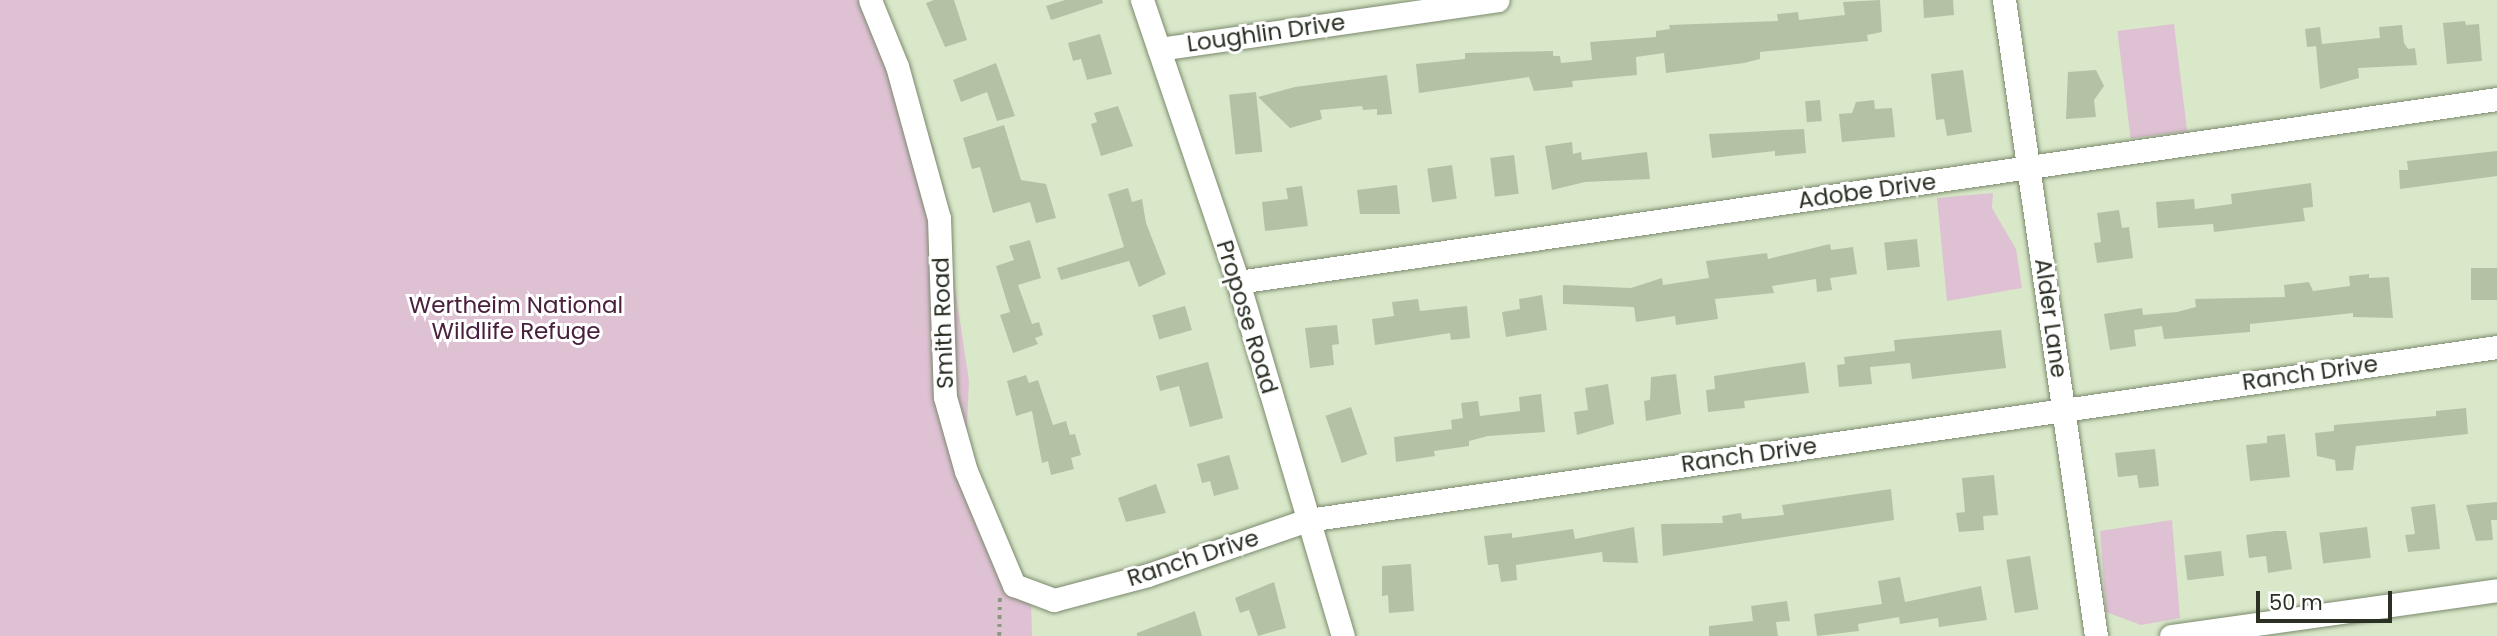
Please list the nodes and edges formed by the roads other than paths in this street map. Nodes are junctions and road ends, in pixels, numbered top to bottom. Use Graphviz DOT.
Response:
graph roads {
  1 [pos="870,0"];
  2 [pos="1142,0"];
  3 [pos="1497,0"];
  4 [pos="2004,0"];
  5 [pos="1159,49"];
  6 [pos="2497,99"];
  7 [pos="2029,167"];
  8 [pos="1238,282"];
  9 [pos="2497,347"];
  10 [pos="2064,409"];
  11 [pos="1308,520"];
  12 [pos="1014,585"];
  13 [pos="2497,590"];
  14 [pos="1343,636"];
  15 [pos="2096,636"];
  16 [pos="2171,636"];
  1 -- 12 [label="street, Smith Road"];
  2 -- 5 [label="street, Propose Road"];
  3 -- 5 [label="street, Loughlin Drive"];
  4 -- 7 [label="street, Alder Lane"];
  5 -- 8 [label="street, Propose Road"];
  6 -- 7 [label="street, Adobe Drive"];
  7 -- 8 [label="street, Adobe Drive"];
  7 -- 10 [label="street, Alder Lane"];
  8 -- 11 [label="street, Propose Road"];
  9 -- 10 [label="street, Ranch Drive"];
  10 -- 11 [label="street, Ranch Drive"];
  10 -- 15 [label="street, Alder Lane"];
  11 -- 12 [label="street, Ranch Drive"];
  11 -- 14 [label="street, Propose Road"];
  13 -- 16 [label="street"];
}
